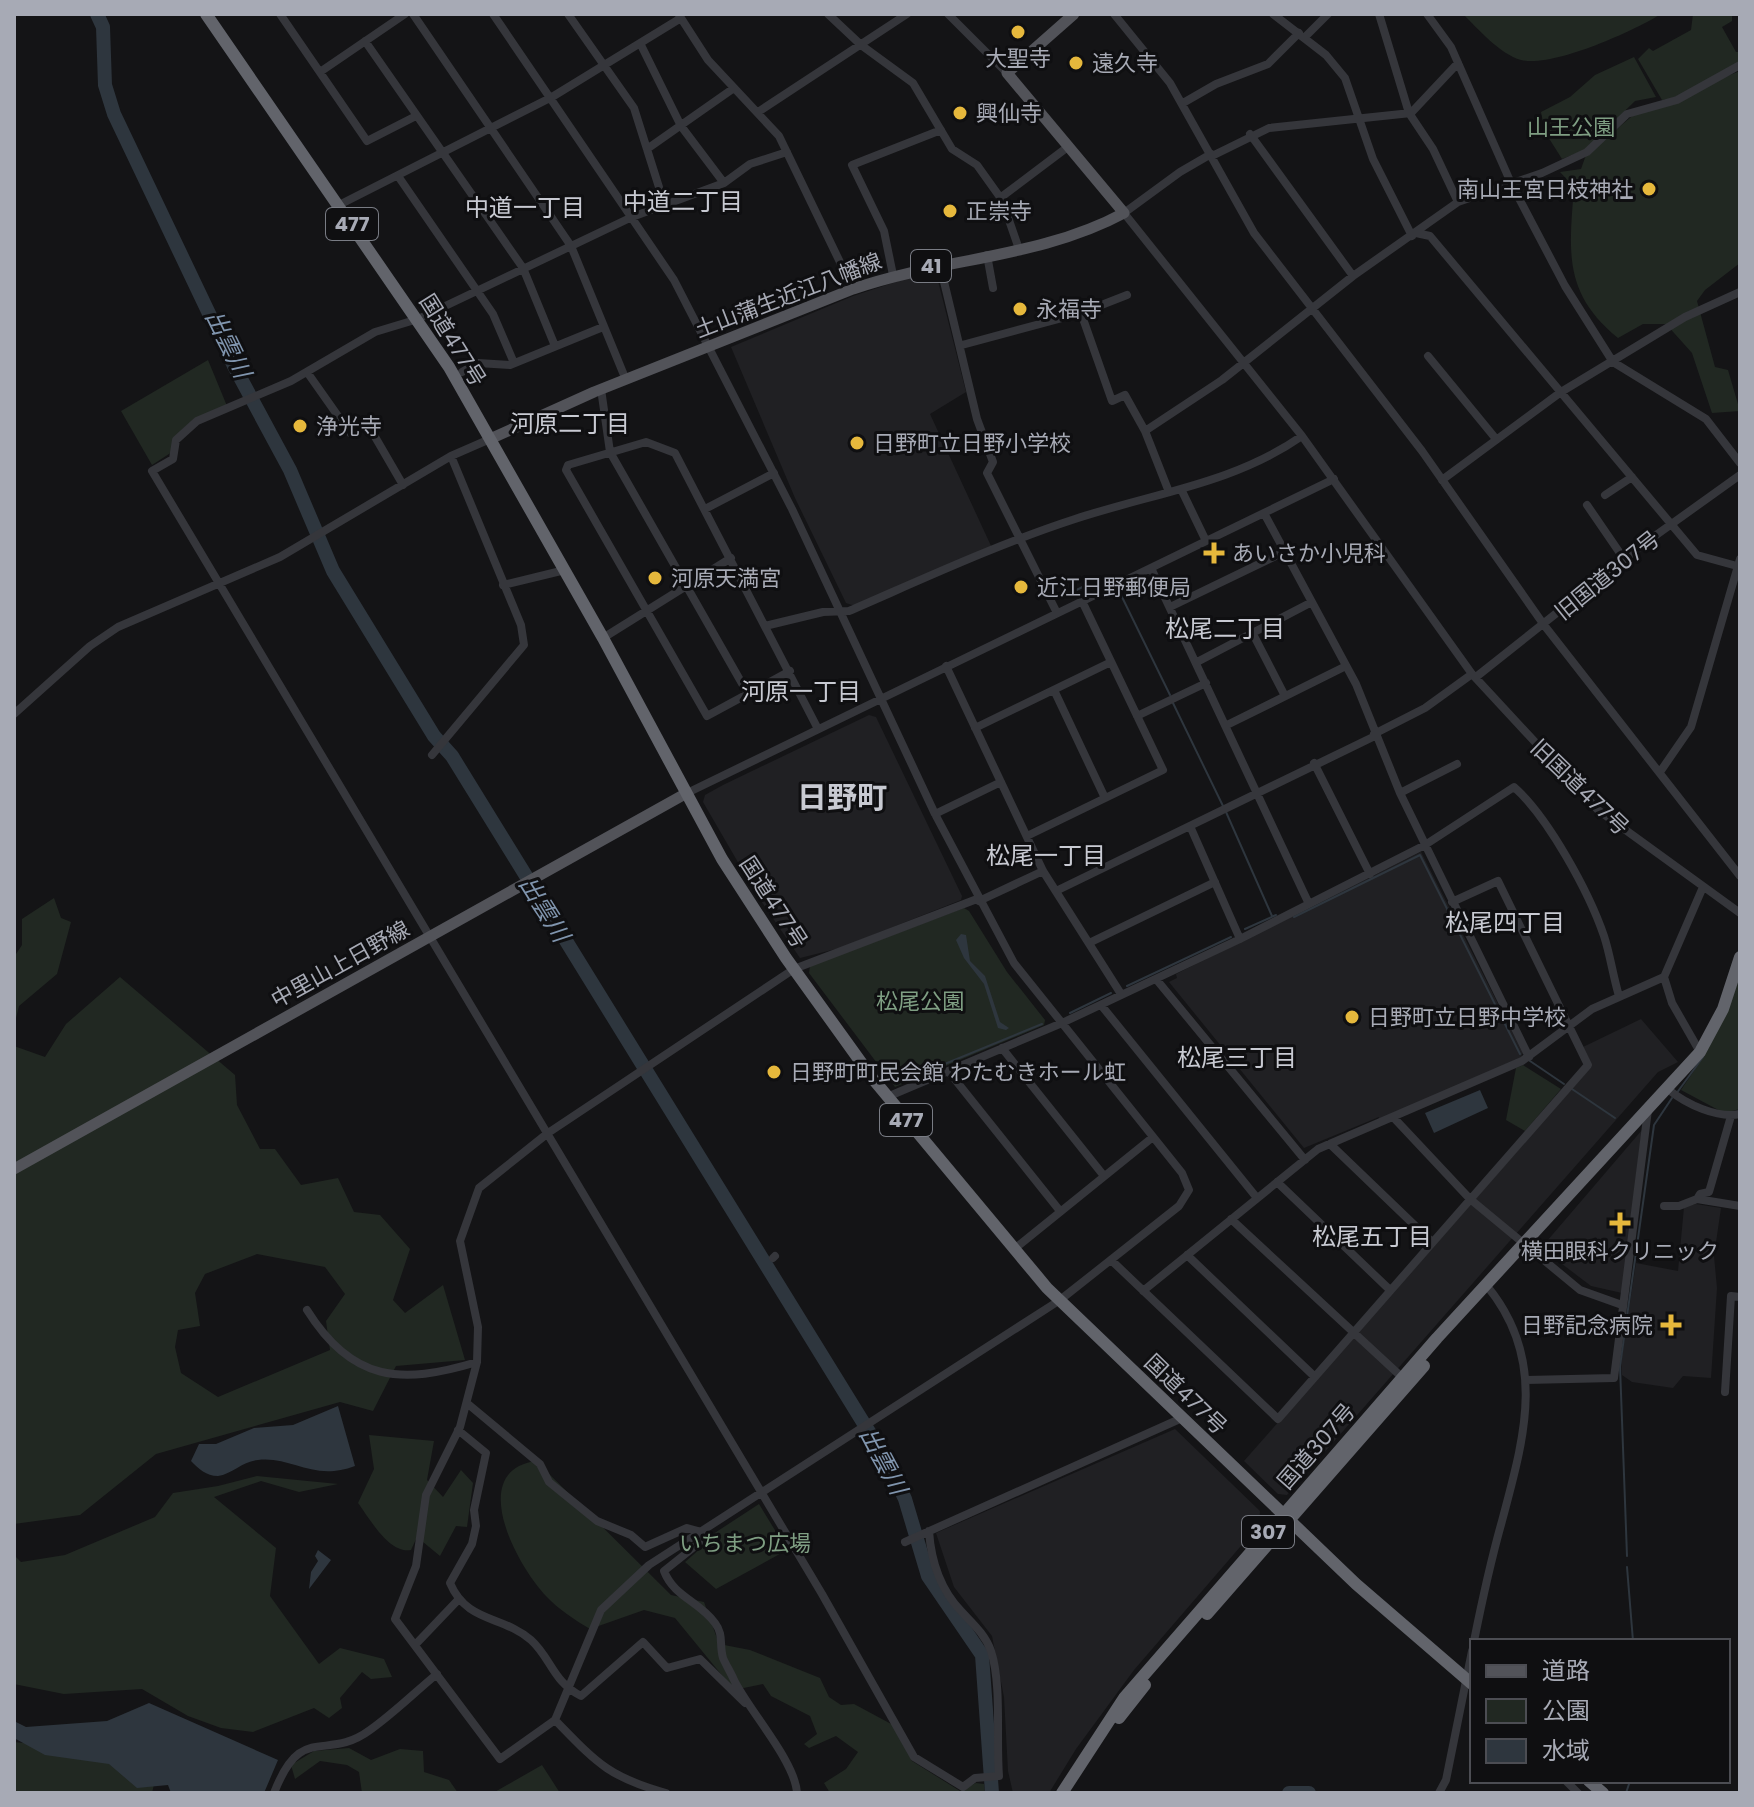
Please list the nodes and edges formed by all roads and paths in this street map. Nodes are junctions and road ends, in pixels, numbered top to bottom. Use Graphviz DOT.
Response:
graph roads {
  1 [pos="206,14"];
  2 [pos="280,14"];
  3 [pos="405,14"];
  4 [pos="413,14"];
  5 [pos="493,14"];
  6 [pos="568,14"];
  7 [pos="828,14"];
  8 [pos="907,14"];
  9 [pos="948,14"];
  10 [pos="1074,14"];
  11 [pos="1114,14"];
  12 [pos="1273,14"];
  13 [pos="1328,14"];
  14 [pos="1379,14"];
  15 [pos="1427,14"];
  16 [pos="680,16"];
  17 [pos="1301,35"];
  18 [pos="365,41"];
  19 [pos="640,43"];
  20 [pos="861,45"];
  21 [pos="1458,63"];
  22 [pos="604,65"];
  23 [pos="1740,65"];
  24 [pos="320,72"];
  25 [pos="1007,73"];
  26 [pos="734,88"];
  27 [pos="552,97"];
  28 [pos="1183,103"];
  29 [pos="758,112"];
  30 [pos="1409,113"];
  31 [pos="416,116"];
  32 [pos="1359,120"];
  33 [pos="681,126"];
  34 [pos="492,128"];
  35 [pos="941,130"];
  36 [pos="1250,134"];
  37 [pos="1069,146"];
  38 [pos="647,149"];
  39 [pos="787,152"];
  40 [pos="442,153"];
  41 [pos="1212,155"];
  42 [pos="398,176"];
  43 [pos="724,183"];
  44 [pos="1511,183"];
  45 [pos="1000,198"];
  46 [pos="1458,202"];
  47 [pos="664,203"];
  48 [pos="339,205"];
  49 [pos="1124,213"];
  50 [pos="632,217"];
  51 [pos="1414,235"];
  52 [pos="571,246"];
  53 [pos="1019,249"];
  54 [pos="987,255"];
  55 [pos="940,265"];
  56 [pos="523,268"];
  57 [pos="893,275"];
  58 [pos="1353,276"];
  59 [pos="993,288"];
  60 [pos="853,289"];
  61 [pos="477,290"];
  62 [pos="1740,292"];
  63 [pos="1127,295"];
  64 [pos="1314,306"];
  65 [pos="1081,313"];
  66 [pos="418,319"];
  67 [pos="603,327"];
  68 [pos="962,345"];
  69 [pos="555,346"];
  70 [pos="710,348"];
  71 [pos="1428,356"];
  72 [pos="1245,362"];
  73 [pos="1613,362"];
  74 [pos="514,363"];
  75 [pos="307,372"];
  76 [pos="462,372"];
  77 [pos="626,380"];
  78 [pos="601,389"];
  79 [pos="1561,392"];
  80 [pos="1145,431"];
  81 [pos="1302,436"];
  82 [pos="490,439"];
  83 [pos="1496,439"];
  84 [pos="610,452"];
  85 [pos="451,456"];
  86 [pos="1740,463"];
  87 [pos="774,473"];
  88 [pos="1740,475"];
  89 [pos="1632,477"];
  90 [pos="1334,479"];
  91 [pos="1442,480"];
  92 [pos="403,485"];
  93 [pos="1181,489"];
  94 [pos="1169,492"];
  95 [pos="1605,495"];
  96 [pos="1587,505"];
  97 [pos="705,509"];
  98 [pos="1264,513"];
  99 [pos="1670,524"];
  100 [pos="1021,539"];
  101 [pos="1206,541"];
  102 [pos="1284,552"];
  103 [pos="731,558"];
  104 [pos="1624,559"];
  105 [pos="1739,562"];
  106 [pos="1151,568"];
  107 [pos="565,570"];
  108 [pos="218,582"];
  109 [pos="503,585"];
  110 [pos="687,585"];
  111 [pos="1082,601"];
  112 [pos="1310,603"];
  113 [pos="1170,607"];
  114 [pos="647,610"];
  115 [pos="837,610"];
  116 [pos="1057,613"];
  117 [pos="1544,625"];
  118 [pos="765,626"];
  119 [pos="1253,634"];
  120 [pos="603,638"];
  121 [pos="1111,662"];
  122 [pos="1197,662"];
  123 [pos="946,666"];
  124 [pos="1346,666"];
  125 [pos="790,671"];
  126 [pos="1474,676"];
  127 [pos="1206,683"];
  128 [pos="1054,690"];
  129 [pos="748,694"];
  130 [pos="1285,696"];
  131 [pos="879,699"];
  132 [pos="14,714"];
  133 [pos="1137,716"];
  134 [pos="1227,725"];
  135 [pos="975,728"];
  136 [pos="818,729"];
  137 [pos="1374,735"];
  138 [pos="432,755"];
  139 [pos="1314,763"];
  140 [pos="1457,764"];
  141 [pos="1660,772"];
  142 [pos="1001,782"];
  143 [pos="1400,793"];
  144 [pos="685,794"];
  145 [pos="1260,794"];
  146 [pos="1105,798"];
  147 [pos="935,814"];
  148 [pos="1190,826"];
  149 [pos="1027,836"];
  150 [pos="1425,845"];
  151 [pos="1043,871"];
  152 [pos="1370,874"];
  153 [pos="1740,876"];
  154 [pos="1215,882"];
  155 [pos="1703,887"];
  156 [pos="1056,891"];
  157 [pos="978,900"];
  158 [pos="1452,902"];
  159 [pos="1309,904"];
  160 [pos="1740,913"];
  161 [pos="429,937"];
  162 [pos="1240,939"];
  163 [pos="1089,943"];
  164 [pos="1740,957"];
  165 [pos="794,969"];
  166 [pos="1664,977"];
  167 [pos="1156,979"];
  168 [pos="1121,994"];
  169 [pos="1619,996"];
  170 [pos="1101,1005"];
  171 [pos="1062,1023"];
  172 [pos="1568,1024"];
  173 [pos="1002,1048"];
  174 [pos="1700,1052"];
  175 [pos="1529,1057"];
  176 [pos="949,1072"];
  177 [pos="1674,1094"];
  178 [pos="887,1097"];
  179 [pos="1648,1109"];
  180 [pos="1736,1115"];
  181 [pos="1394,1118"];
  182 [pos="548,1133"];
  183 [pos="1153,1137"];
  184 [pos="1330,1144"];
  185 [pos="1305,1160"];
  186 [pos="14,1169"];
  187 [pos="1104,1176"];
  188 [pos="1277,1182"];
  189 [pos="1257,1198"];
  190 [pos="1470,1199"];
  191 [pos="1697,1199"];
  192 [pos="1664,1206"];
  193 [pos="1740,1206"];
  194 [pos="1060,1211"];
  195 [pos="1231,1219"];
  196 [pos="1432,1242"];
  197 [pos="1524,1244"];
  198 [pos="1013,1250"];
  199 [pos="1187,1255"];
  200 [pos="1111,1260"];
  201 [pos="1487,1286"];
  202 [pos="1390,1290"];
  203 [pos="1143,1291"];
  204 [pos="1740,1297"];
  205 [pos="1060,1300"];
  206 [pos="1622,1305"];
  207 [pos="307,1310"];
  208 [pos="1353,1334"];
  209 [pos="477,1362"];
  210 [pos="1315,1377"];
  211 [pos="1526,1380"];
  212 [pos="1406,1381"];
  213 [pos="1725,1392"];
  214 [pos="468,1404"];
  215 [pos="1182,1418"];
  216 [pos="458,1430"];
  217 [pos="761,1492"];
  218 [pos="1286,1518"];
  219 [pos="698,1531"];
  220 [pos="925,1532"];
  221 [pos="905,1542"];
  222 [pos="457,1601"];
  223 [pos="1475,1639"];
  224 [pos="415,1645"];
  225 [pos="437,1674"];
  226 [pos="1469,1682"];
  227 [pos="565,1688"];
  228 [pos="745,1703"];
  229 [pos="555,1720"];
  230 [pos="274,1793"];
  231 [pos="666,1793"];
  232 [pos="797,1793"];
  233 [pos="1062,1793"];
  234 [pos="1439,1793"];
  1 -- 48 [label="highway, 国道477号 / 477"];
  2 -- 24 [label="street"];
  3 -- 18 [label="street"];
  4 -- 34 [label="street"];
  5 -- 27 [label="street"];
  6 -- 22 [label="street"];
  7 -- 20 [label="street"];
  8 -- 20 [label="street"];
  9 -- 25 [label="street"];
  10 -- 25 [label="main road"];
  11 -- 28 [label="street"];
  12 -- 17 [label="street"];
  13 -- 17 [label="street"];
  14 -- 30 [label="street"];
  15 -- 21 [label="street"];
  16 -- 19 [label="street"];
  16 -- 26 [label="street"];
  17 -- 28 [label="street"];
  17 -- 32 [label="street"];
  18 -- 24 [label="street"];
  18 -- 31 [label="street"];
  19 -- 22 [label="street"];
  19 -- 33 [label="street"];
  20 -- 29 [label="street"];
  20 -- 35 [label="street"];
  21 -- 30 [label="street"];
  21 -- 44 [label="street"];
  22 -- 27 [label="street"];
  22 -- 38 [label="street"];
  23 -- 44 [label="street"];
  24 -- 31 [label="street"];
  25 -- 37 [label="main road"];
  26 -- 29 [label="street"];
  26 -- 33 [label="street"];
  27 -- 34 [label="street"];
  27 -- 50 [label="street"];
  28 -- 41 [label="street"];
  29 -- 39 [label="street"];
  30 -- 32 [label="street"];
  30 -- 46 [label="street"];
  31 -- 40 [label="street"];
  32 -- 36 [label="street"];
  32 -- 51 [label="street"];
  33 -- 38 [label="street"];
  33 -- 43 [label="street"];
  34 -- 40 [label="street"];
  34 -- 52 [label="street"];
  35 -- 45 [label="street"];
  35 -- 57 [label="street"];
  36 -- 41 [label="street"];
  36 -- 58 [label="street"];
  37 -- 45 [label="street"];
  37 -- 49 [label="main road"];
  38 -- 47 [label="street"];
  39 -- 43 [label="street"];
  39 -- 60 [label="street"];
  40 -- 42 [label="street"];
  40 -- 56 [label="street"];
  41 -- 49 [label="street"];
  41 -- 64 [label="street"];
  42 -- 48 [label="street"];
  42 -- 61 [label="street"];
  43 -- 47 [label="street"];
  44 -- 46 [label="street"];
  44 -- 73 [label="street"];
  45 -- 53 [label="street"];
  46 -- 51 [label="street"];
  47 -- 50 [label="street"];
  48 -- 66 [label="highway, 国道477号 / 477"];
  49 -- 53 [label="main road, 土山蒲生近江八幡線 / 41"];
  49 -- 72 [label="street"];
  50 -- 52 [label="street"];
  50 -- 70 [label="street"];
  51 -- 58 [label="street"];
  51 -- 79 [label="street"];
  52 -- 56 [label="street"];
  52 -- 67 [label="street"];
  53 -- 54 [label="main road, 土山蒲生近江八幡線 / 41"];
  54 -- 55 [label="main road, 土山蒲生近江八幡線 / 41"];
  54 -- 59 [label="street"];
  55 -- 57 [label="main road, 土山蒲生近江八幡線 / 41"];
  55 -- 68 [label="street"];
  56 -- 61 [label="street"];
  56 -- 69 [label="street"];
  57 -- 60 [label="main road, 土山蒲生近江八幡線 / 41"];
  58 -- 64 [label="street"];
  60 -- 70 [label="main road, 土山蒲生近江八幡線 / 41"];
  61 -- 66 [label="street"];
  61 -- 74 [label="street"];
  62 -- 73 [label="street"];
  63 -- 65 [label="street"];
  64 -- 72 [label="street"];
  64 -- 91 [label="street"];
  65 -- 68 [label="street"];
  65 -- 80 [label="street"];
  66 -- 75 [label="street"];
  66 -- 82 [label="highway, 国道477号 / 477"];
  67 -- 69 [label="street"];
  67 -- 77 [label="street"];
  68 -- 100 [label="street"];
  69 -- 74 [label="street"];
  70 -- 77 [label="main road, 土山蒲生近江八幡線 / 41"];
  70 -- 87 [label="street"];
  71 -- 83 [label="street"];
  72 -- 80 [label="street"];
  72 -- 81 [label="street"];
  73 -- 79 [label="street"];
  73 -- 86 [label="street"];
  74 -- 76 [label="street"];
  75 -- 92 [label="street"];
  75 -- 108 [label="street"];
  77 -- 78 [label="main road, 土山蒲生近江八幡線 / 41"];
  78 -- 82 [label="main road, 土山蒲生近江八幡線 / 41"];
  78 -- 84 [label="street"];
  79 -- 83 [label="street"];
  79 -- 89 [label="street"];
  80 -- 94 [label="street"];
  81 -- 90 [label="street"];
  81 -- 93 [label="street"];
  82 -- 85 [label="street"];
  82 -- 107 [label="highway, 国道477号 / 477"];
  83 -- 91 [label="street"];
  84 -- 97 [label="street"];
  84 -- 110 [label="street"];
  84 -- 114 [label="street"];
  85 -- 92 [label="street"];
  85 -- 109 [label="street"];
  87 -- 97 [label="street"];
  87 -- 115 [label="street"];
  88 -- 99 [label="street, 旧国道307号"];
  89 -- 95 [label="street"];
  89 -- 99 [label="street"];
  90 -- 98 [label="street"];
  90 -- 126 [label="street"];
  91 -- 117 [label="street"];
  92 -- 108 [label="street"];
  93 -- 94 [label="street"];
  93 -- 101 [label="street"];
  94 -- 100 [label="street"];
  96 -- 104 [label="street"];
  97 -- 103 [label="street"];
  98 -- 101 [label="street"];
  98 -- 102 [label="street"];
  99 -- 104 [label="street, 旧国道307号"];
  99 -- 105 [label="street"];
  100 -- 115 [label="street"];
  100 -- 116 [label="street"];
  101 -- 106 [label="street"];
  102 -- 112 [label="street"];
  102 -- 113 [label="street"];
  103 -- 110 [label="street"];
  103 -- 118 [label="street"];
  104 -- 117 [label="street, 旧国道307号"];
  105 -- 141 [label="street"];
  106 -- 111 [label="street"];
  106 -- 113 [label="street"];
  107 -- 109 [label="street"];
  107 -- 120 [label="highway, 国道477号 / 477"];
  108 -- 132 [label="street"];
  108 -- 161 [label="street"];
  109 -- 138 [label="street"];
  110 -- 114 [label="street"];
  110 -- 129 [label="street"];
  111 -- 116 [label="street"];
  111 -- 121 [label="street"];
  112 -- 119 [label="street"];
  112 -- 124 [label="street"];
  113 -- 122 [label="street"];
  114 -- 120 [label="street"];
  114 -- 129 [label="street"];
  115 -- 118 [label="street"];
  115 -- 131 [label="street"];
  116 -- 123 [label="street"];
  117 -- 126 [label="street, 旧国道307号"];
  117 -- 141 [label="street"];
  118 -- 125 [label="street"];
  119 -- 122 [label="street"];
  119 -- 130 [label="street"];
  120 -- 144 [label="highway, 国道477号 / 477"];
  121 -- 128 [label="street"];
  121 -- 133 [label="street"];
  122 -- 127 [label="street"];
  123 -- 131 [label="street"];
  123 -- 135 [label="street"];
  124 -- 130 [label="street"];
  124 -- 137 [label="street"];
  125 -- 129 [label="street"];
  125 -- 136 [label="street"];
  126 -- 137 [label="street, 旧国道307号"];
  126 -- 155 [label="street, 旧国道477号"];
  127 -- 133 [label="street"];
  127 -- 134 [label="street"];
  128 -- 135 [label="street"];
  128 -- 146 [label="street"];
  130 -- 134 [label="street"];
  131 -- 136 [label="street"];
  131 -- 147 [label="street"];
  133 -- 146 [label="street"];
  134 -- 145 [label="street"];
  135 -- 142 [label="street"];
  136 -- 144 [label="street"];
  137 -- 139 [label="street, 旧国道307号"];
  137 -- 143 [label="street"];
  139 -- 145 [label="street, 旧国道307号"];
  139 -- 152 [label="street"];
  140 -- 143 [label="street"];
  141 -- 153 [label="street"];
  142 -- 147 [label="street"];
  142 -- 149 [label="street"];
  143 -- 150 [label="street"];
  144 -- 161 [label="main road, 中里山上日野線"];
  144 -- 165 [label="highway, 国道477号 / 477"];
  145 -- 148 [label="street, 旧国道307号"];
  145 -- 159 [label="street"];
  146 -- 149 [label="street"];
  147 -- 157 [label="street"];
  148 -- 154 [label="street"];
  148 -- 156 [label="street, 旧国道307号"];
  149 -- 151 [label="street"];
  150 -- 152 [label="street"];
  150 -- 158 [label="street"];
  150 -- 169 [label="street"];
  151 -- 156 [label="street"];
  151 -- 157 [label="street"];
  152 -- 159 [label="street"];
  154 -- 162 [label="street"];
  154 -- 163 [label="street"];
  155 -- 160 [label="street, 旧国道477号"];
  155 -- 166 [label="street"];
  156 -- 163 [label="street"];
  157 -- 165 [label="street"];
  157 -- 171 [label="street"];
  158 -- 172 [label="street"];
  158 -- 175 [label="street"];
  159 -- 162 [label="street"];
  161 -- 182 [label="street"];
  161 -- 186 [label="main road, 中里山上日野線"];
  162 -- 167 [label="street"];
  163 -- 168 [label="street"];
  164 -- 174 [label="highway, 国道307号 / 307"];
  165 -- 178 [label="highway, 国道477号 / 477"];
  165 -- 182 [label="street"];
  166 -- 169 [label="street"];
  166 -- 174 [label="street"];
  167 -- 168 [label="street"];
  167 -- 185 [label="street"];
  168 -- 170 [label="street"];
  169 -- 172 [label="street"];
  170 -- 171 [label="street"];
  170 -- 189 [label="street"];
  171 -- 173 [label="street"];
  171 -- 183 [label="street"];
  172 -- 175 [label="street"];
  172 -- 190 [label="street"];
  173 -- 176 [label="street"];
  173 -- 187 [label="street"];
  174 -- 177 [label="highway, 国道307号 / 307"];
  175 -- 181 [label="street"];
  176 -- 178 [label="street"];
  176 -- 194 [label="street"];
  177 -- 179 [label="highway, 国道307号 / 307"];
  177 -- 180 [label="street"];
  178 -- 198 [label="highway, 国道477号 / 477"];
  179 -- 197 [label="highway, 国道307号 / 307"];
  179 -- 206 [label="street"];
  180 -- 191 [label="street"];
  181 -- 184 [label="street"];
  181 -- 190 [label="street"];
  182 -- 209 [label="street"];
  182 -- 217 [label="street"];
  183 -- 187 [label="street"];
  183 -- 200 [label="street"];
  184 -- 185 [label="street"];
  184 -- 196 [label="street"];
  185 -- 188 [label="street"];
  187 -- 194 [label="street"];
  188 -- 189 [label="street"];
  188 -- 202 [label="street"];
  189 -- 195 [label="street"];
  190 -- 196 [label="street"];
  190 -- 197 [label="street"];
  191 -- 192 [label="street"];
  191 -- 193 [label="street"];
  194 -- 198 [label="street"];
  195 -- 199 [label="street"];
  195 -- 208 [label="street"];
  196 -- 202 [label="street"];
  197 -- 201 [label="highway, 国道307号 / 307"];
  197 -- 206 [label="street"];
  198 -- 205 [label="highway, 国道477号 / 477"];
  199 -- 203 [label="street"];
  199 -- 210 [label="street"];
  200 -- 203 [label="street"];
  200 -- 205 [label="street"];
  201 -- 211 [label="street"];
  201 -- 212 [label="highway, 国道307号 / 307"];
  202 -- 208 [label="street"];
  203 -- 210 [label="street"];
  204 -- 213 [label="street"];
  205 -- 215 [label="highway, 国道477号 / 477"];
  205 -- 217 [label="street"];
  206 -- 211 [label="street"];
  207 -- 209 [label="street"];
  208 -- 210 [label="street"];
  208 -- 212 [label="street"];
  209 -- 214 [label="street"];
  211 -- 223 [label="street"];
  212 -- 218 [label="highway, 国道307号 / 307"];
  214 -- 216 [label="street"];
  214 -- 219 [label="street"];
  215 -- 218 [label="highway, 国道477号 / 477"];
  215 -- 220 [label="street"];
  216 -- 222 [label="street"];
  216 -- 224 [label="street"];
  217 -- 219 [label="street"];
  217 -- 220 [label="street"];
  218 -- 226 [label="highway, 国道477号 / 477"];
  218 -- 233 [label="highway, 国道307号 / 307"];
  219 -- 227 [label="street"];
  219 -- 228 [label="street"];
  220 -- 221 [label="street"];
  222 -- 224 [label="street"];
  222 -- 227 [label="street"];
  224 -- 225 [label="street"];
  225 -- 229 [label="street"];
  225 -- 230 [label="street"];
  226 -- 234 [label="street"];
  227 -- 228 [label="street"];
  227 -- 229 [label="street"];
  228 -- 232 [label="street"];
  229 -- 231 [label="street"];
}
